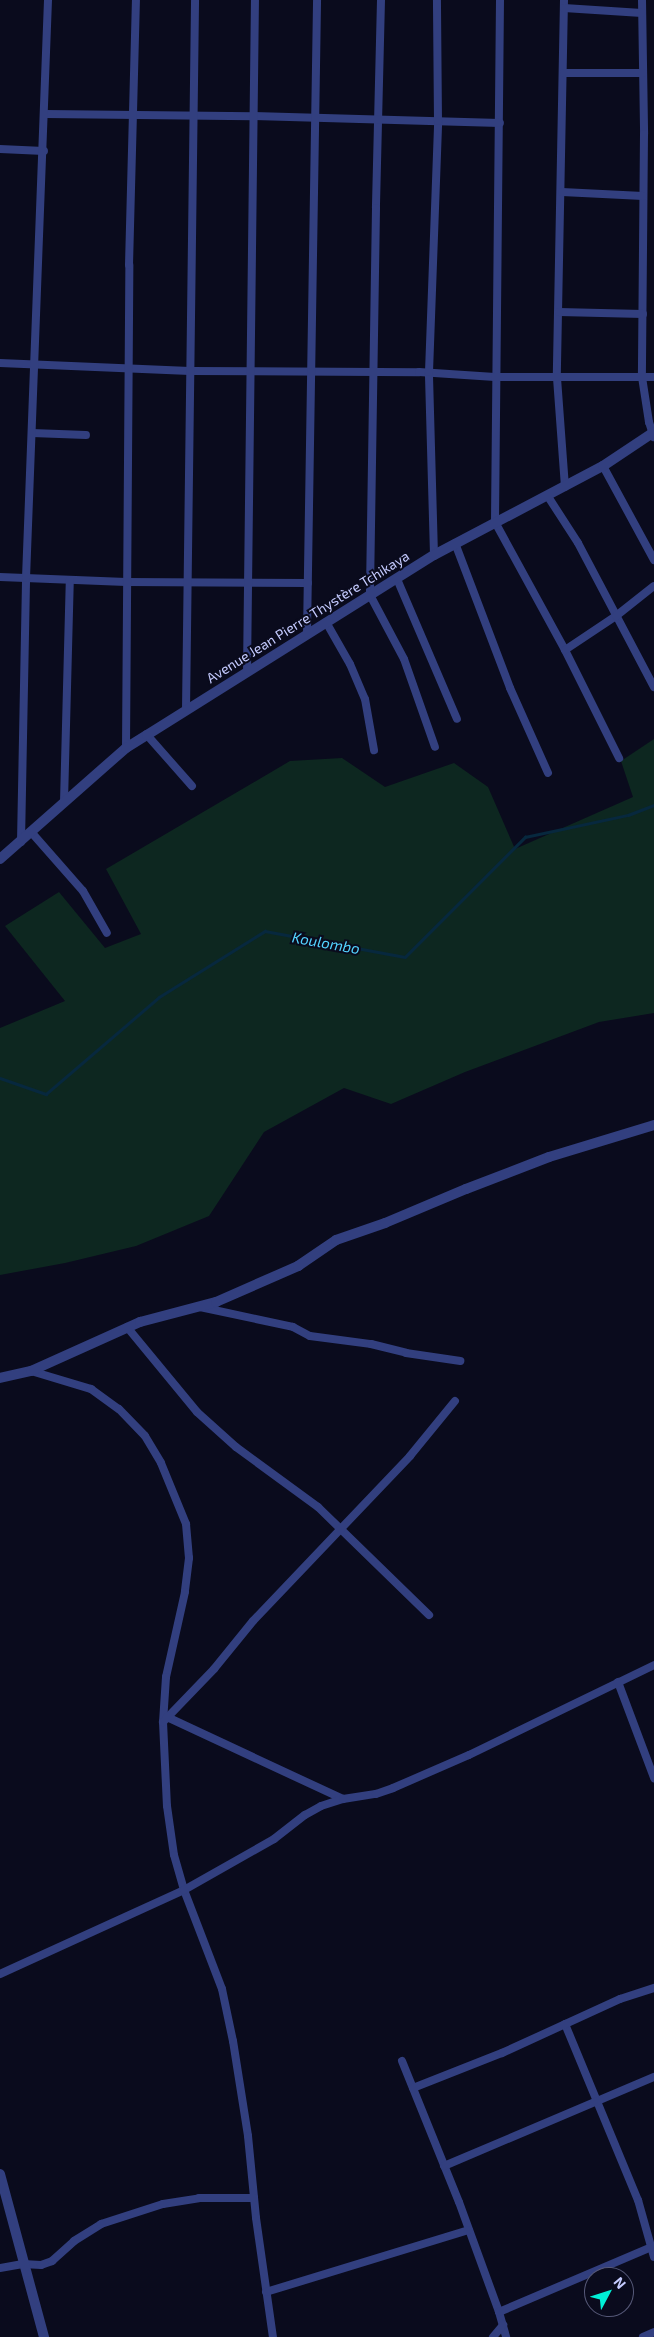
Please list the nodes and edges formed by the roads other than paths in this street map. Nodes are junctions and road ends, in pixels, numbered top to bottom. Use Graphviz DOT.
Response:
graph roads {
  1 [pos="48,0"];
  2 [pos="136,0"];
  3 [pos="195,0"];
  4 [pos="255,0"];
  5 [pos="317,0"];
  6 [pos="382,0"];
  7 [pos="437,0"];
  8 [pos="500,0"];
  9 [pos="642,0"];
  10 [pos="564,4"];
  11 [pos="642,13"];
  12 [pos="564,73"];
  13 [pos="643,73"];
  14 [pos="45,114"];
  15 [pos="133,116"];
  16 [pos="253,116"];
  17 [pos="193,117"];
  18 [pos="315,120"];
  19 [pos="379,120"];
  20 [pos="438,121"];
  21 [pos="500,123"];
  22 [pos="0,149"];
  23 [pos="44,151"];
  24 [pos="562,192"];
  25 [pos="643,196"];
  26 [pos="559,312"];
  27 [pos="643,314"];
  28 [pos="0,363"];
  29 [pos="35,364"];
  30 [pos="128,368"];
  31 [pos="190,371"];
  32 [pos="249,371"];
  33 [pos="310,371"];
  34 [pos="373,371"];
  35 [pos="430,372"];
  36 [pos="495,377"];
  37 [pos="642,377"];
  38 [pos="654,377"];
  39 [pos="557,378"];
  40 [pos="32,433"];
  41 [pos="86,434"];
  42 [pos="653,434"];
  43 [pos="603,466"];
  44 [pos="565,487"];
  45 [pos="547,496"];
  46 [pos="495,522"];
  47 [pos="455,543"];
  48 [pos="434,555"];
  49 [pos="654,560"];
  50 [pos="0,577"];
  51 [pos="26,578"];
  52 [pos="397,578"];
  53 [pos="70,580"];
  54 [pos="126,582"];
  55 [pos="247,582"];
  56 [pos="187,583"];
  57 [pos="308,583"];
  58 [pos="654,586"];
  59 [pos="370,595"];
  60 [pos="616,616"];
  61 [pos="326,622"];
  62 [pos="307,633"];
  63 [pos="565,650"];
  64 [pos="247,672"];
  65 [pos="654,687"];
  66 [pos="186,710"];
  67 [pos="457,719"];
  68 [pos="147,734"];
  69 [pos="435,747"];
  70 [pos="126,748"];
  71 [pos="374,750"];
  72 [pos="618,758"];
  73 [pos="548,773"];
  74 [pos="192,786"];
  75 [pos="64,802"];
  76 [pos="32,833"];
  77 [pos="21,842"];
  78 [pos="0,859"];
  79 [pos="107,933"];
  80 [pos="654,1125"];
  81 [pos="198,1307"];
  82 [pos="127,1327"];
  83 [pos="460,1361"];
  84 [pos="31,1371"];
  85 [pos="0,1378"];
  86 [pos="455,1401"];
  87 [pos="341,1531"];
  88 [pos="429,1615"];
  89 [pos="654,1665"];
  90 [pos="618,1682"];
  91 [pos="165,1719"];
  92 [pos="654,1778"];
  93 [pos="343,1799"];
  94 [pos="184,1890"];
  95 [pos="0,1974"];
  96 [pos="654,1988"];
  97 [pos="565,2024"];
  98 [pos="402,2061"];
  99 [pos="654,2077"];
  100 [pos="412,2088"];
  101 [pos="597,2102"];
  102 [pos="444,2166"];
  103 [pos="0,2174"];
  104 [pos="254,2198"];
  105 [pos="469,2230"];
  106 [pos="652,2246"];
  107 [pos="654,2257"];
  108 [pos="24,2264"];
  109 [pos="0,2268"];
  110 [pos="266,2292"];
  111 [pos="499,2312"];
  112 [pos="503,2324"];
  113 [pos="654,2332"];
  114 [pos="44,2337"];
  115 [pos="273,2337"];
  116 [pos="493,2337"];
  117 [pos="506,2337"];
  118 [pos="643,2337"];
  1 -- 14 [label="street"];
  2 -- 15 [label="street"];
  3 -- 17 [label="street"];
  4 -- 16 [label="street"];
  5 -- 18 [label="street"];
  6 -- 19 [label="street"];
  7 -- 20 [label="street"];
  8 -- 21 [label="street"];
  9 -- 11 [label="street"];
  10 -- 11 [label="street"];
  10 -- 12 [label="street"];
  11 -- 13 [label="street"];
  12 -- 13 [label="street"];
  12 -- 24 [label="street"];
  13 -- 25 [label="street"];
  14 -- 15 [label="street"];
  14 -- 23 [label="street"];
  15 -- 17 [label="street"];
  15 -- 30 [label="street"];
  16 -- 17 [label="street"];
  16 -- 18 [label="street"];
  16 -- 32 [label="street"];
  17 -- 31 [label="street"];
  18 -- 19 [label="street"];
  18 -- 33 [label="street"];
  19 -- 20 [label="street"];
  19 -- 34 [label="street"];
  20 -- 21 [label="street"];
  20 -- 35 [label="street"];
  21 -- 36 [label="street"];
  22 -- 23 [label="street"];
  23 -- 29 [label="street"];
  24 -- 25 [label="street"];
  24 -- 26 [label="street"];
  25 -- 27 [label="street"];
  26 -- 27 [label="street"];
  26 -- 39 [label="street"];
  27 -- 37 [label="street"];
  28 -- 29 [label="street"];
  29 -- 30 [label="street"];
  29 -- 40 [label="street"];
  30 -- 31 [label="street"];
  30 -- 54 [label="street"];
  31 -- 32 [label="street"];
  31 -- 56 [label="street"];
  32 -- 33 [label="street"];
  32 -- 55 [label="street"];
  33 -- 34 [label="street"];
  33 -- 57 [label="street"];
  34 -- 35 [label="street"];
  34 -- 59 [label="street"];
  35 -- 36 [label="street"];
  35 -- 48 [label="street"];
  36 -- 39 [label="street"];
  36 -- 46 [label="street"];
  37 -- 38 [label="street"];
  37 -- 39 [label="street"];
  37 -- 42 [label="street"];
  39 -- 44 [label="street"];
  40 -- 41 [label="street"];
  40 -- 51 [label="street"];
  42 -- 43 [label="street, Avenue Jean Pierre Thystère Tchikaya"];
  43 -- 44 [label="street, Avenue Jean Pierre Thystère Tchikaya"];
  43 -- 49 [label="street"];
  44 -- 45 [label="street, Avenue Jean Pierre Thystère Tchikaya"];
  45 -- 46 [label="street, Avenue Jean Pierre Thystère Tchikaya"];
  45 -- 60 [label="street"];
  46 -- 47 [label="street, Avenue Jean Pierre Thystère Tchikaya"];
  46 -- 63 [label="street"];
  47 -- 48 [label="street, Avenue Jean Pierre Thystère Tchikaya"];
  47 -- 73 [label="street"];
  48 -- 52 [label="street, Avenue Jean Pierre Thystère Tchikaya"];
  50 -- 51 [label="street"];
  51 -- 53 [label="street"];
  51 -- 77 [label="street"];
  52 -- 59 [label="street, Avenue Jean Pierre Thystère Tchikaya"];
  52 -- 67 [label="street"];
  53 -- 54 [label="street"];
  53 -- 75 [label="street"];
  54 -- 56 [label="street"];
  54 -- 70 [label="street"];
  55 -- 56 [label="street"];
  55 -- 57 [label="street"];
  55 -- 64 [label="street"];
  56 -- 66 [label="street"];
  57 -- 62 [label="street"];
  58 -- 60 [label="street"];
  59 -- 61 [label="street, Avenue Jean Pierre Thystère Tchikaya"];
  59 -- 69 [label="street"];
  60 -- 63 [label="street"];
  60 -- 65 [label="street"];
  61 -- 62 [label="street, Avenue Jean Pierre Thystère Tchikaya"];
  61 -- 71 [label="street"];
  62 -- 64 [label="street, Avenue Jean Pierre Thystère Tchikaya"];
  63 -- 72 [label="street"];
  64 -- 66 [label="street, Avenue Jean Pierre Thystère Tchikaya"];
  66 -- 68 [label="street, Avenue Jean Pierre Thystère Tchikaya"];
  68 -- 70 [label="street, Avenue Jean Pierre Thystère Tchikaya"];
  68 -- 74 [label="street"];
  70 -- 75 [label="street, Avenue Jean Pierre Thystère Tchikaya"];
  75 -- 76 [label="street, Avenue Jean Pierre Thystère Tchikaya"];
  76 -- 77 [label="street, Avenue Jean Pierre Thystère Tchikaya"];
  76 -- 79 [label="street"];
  77 -- 78 [label="street, Avenue Jean Pierre Thystère Tchikaya"];
  80 -- 81 [label="street"];
  81 -- 82 [label="street"];
  81 -- 83 [label="street"];
  82 -- 84 [label="street"];
  82 -- 87 [label="street"];
  84 -- 85 [label="street"];
  84 -- 91 [label="street"];
  86 -- 87 [label="street"];
  87 -- 88 [label="street"];
  87 -- 91 [label="street"];
  89 -- 90 [label="street"];
  90 -- 92 [label="street"];
  90 -- 93 [label="street"];
  91 -- 93 [label="street"];
  91 -- 94 [label="street"];
  93 -- 94 [label="street"];
  94 -- 95 [label="street"];
  94 -- 104 [label="street"];
  96 -- 97 [label="street"];
  97 -- 100 [label="street"];
  97 -- 101 [label="street"];
  98 -- 100 [label="street"];
  99 -- 101 [label="street"];
  100 -- 102 [label="street"];
  101 -- 102 [label="street"];
  101 -- 106 [label="street"];
  102 -- 105 [label="street"];
  103 -- 108 [label="street"];
  104 -- 108 [label="street"];
  104 -- 110 [label="street"];
  105 -- 110 [label="street"];
  105 -- 111 [label="street"];
  106 -- 107 [label="street"];
  106 -- 111 [label="street"];
  108 -- 109 [label="street"];
  108 -- 114 [label="street"];
  110 -- 115 [label="street"];
  111 -- 112 [label="street"];
  112 -- 116 [label="street"];
  112 -- 117 [label="street"];
  113 -- 118 [label="street"];
}
